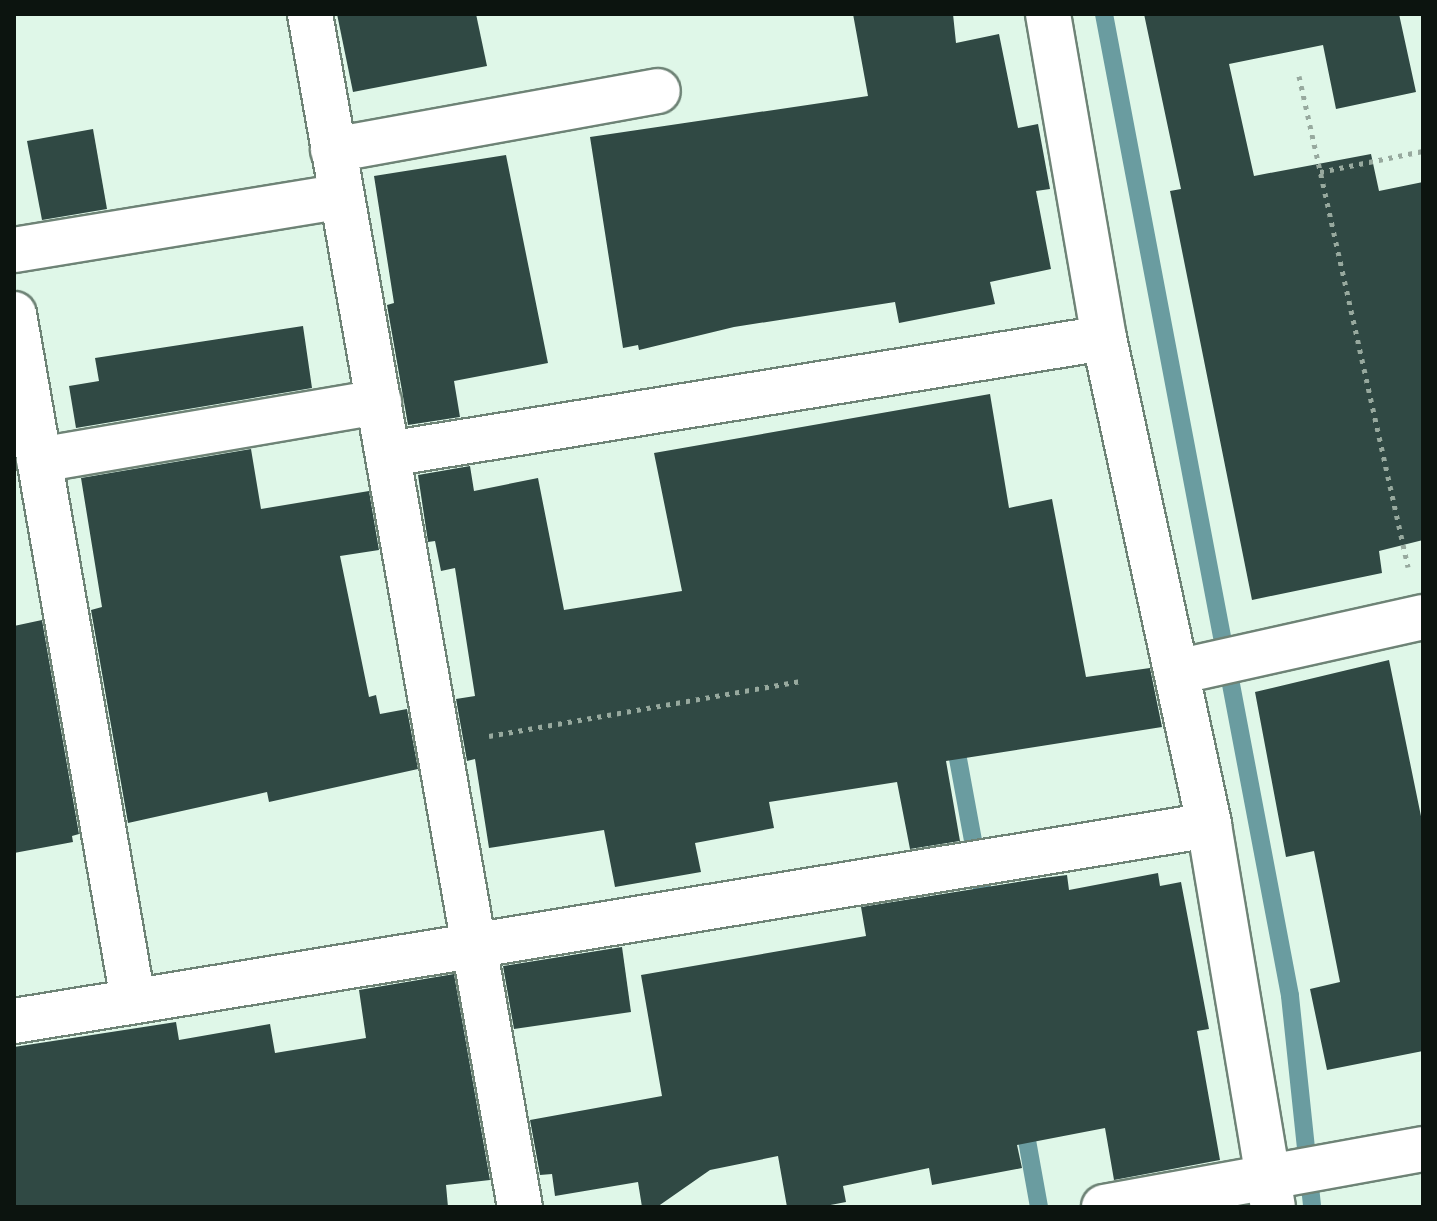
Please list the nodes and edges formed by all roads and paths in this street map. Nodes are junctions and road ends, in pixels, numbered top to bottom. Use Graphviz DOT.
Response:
graph roads {
  1 [pos="310,14"];
  2 [pos="1048,14"];
  3 [pos="1299,76"];
  4 [pos="658,91"];
  5 [pos="333,150"];
  6 [pos="1423,151"];
  7 [pos="1320,172"];
  8 [pos="342,196"];
  9 [pos="14,250"];
  10 [pos="14,314"];
  11 [pos="1104,338"];
  12 [pos="379,402"];
  13 [pos="388,454"];
  14 [pos="39,460"];
  15 [pos="1422,624"];
  16 [pos="1192,669"];
  17 [pos="802,681"];
  18 [pos="441,745"];
  19 [pos="1209,825"];
  20 [pos="477,941"];
  21 [pos="133,1000"];
  22 [pos="14,1021"];
  23 [pos="1423,1149"];
  24 [pos="1276,1187"];
  25 [pos="520,1207"];
  26 [pos="1104,1207"];
  1 -- 5 [label="street"];
  2 -- 11 [label="street"];
  3 -- 7 [label="path"];
  4 -- 5 [label="street"];
  5 -- 8 [label="street"];
  6 -- 7 [label="path"];
  7 -- 15 [label="path"];
  8 -- 9 [label="street"];
  8 -- 12 [label="street"];
  10 -- 14 [label="street"];
  11 -- 13 [label="street"];
  11 -- 16 [label="street"];
  12 -- 13 [label="street"];
  12 -- 14 [label="street"];
  13 -- 18 [label="street"];
  14 -- 21 [label="street"];
  15 -- 16 [label="street"];
  16 -- 19 [label="street"];
  17 -- 18 [label="path"];
  18 -- 20 [label="street"];
  19 -- 20 [label="street"];
  19 -- 24 [label="street"];
  20 -- 21 [label="street"];
  20 -- 25 [label="street"];
  21 -- 22 [label="street"];
  23 -- 24 [label="street"];
  24 -- 26 [label="street"];
}
